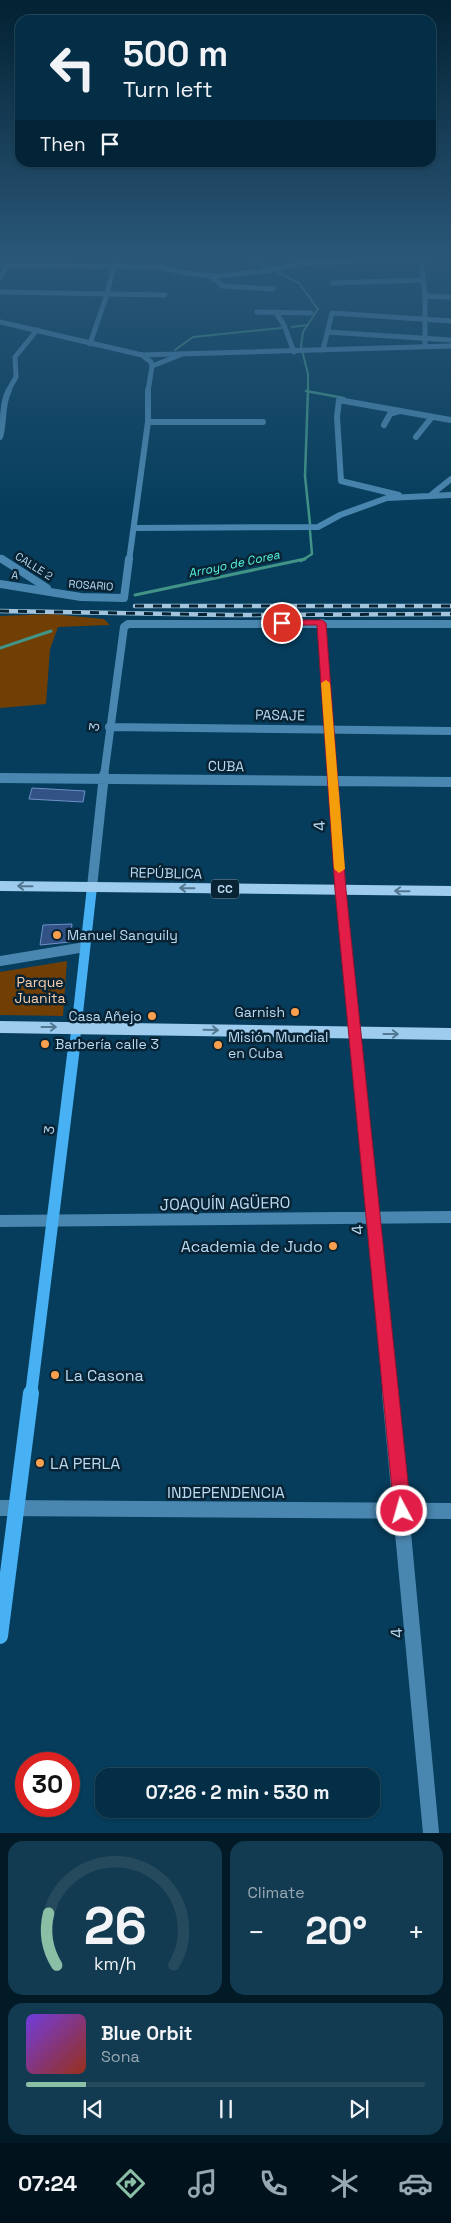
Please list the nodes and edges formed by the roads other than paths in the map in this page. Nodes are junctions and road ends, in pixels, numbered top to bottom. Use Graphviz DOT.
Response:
graph roads {
  1 [pos="27,343"];
  2 [pos="84,343"];
  3 [pos="290,343"];
  4 [pos="325,343"];
  5 [pos="425,343"];
  6 [pos="90,344"];
  7 [pos="451,346"];
  8 [pos="425,347"];
  9 [pos="323,350"];
  10 [pos="294,352"];
  11 [pos="142,355"];
  12 [pos="180,355"];
  13 [pos="152,366"];
  14 [pos="2,399"];
  15 [pos="400,411"];
  16 [pos="432,417"];
  17 [pos="451,420"];
  18 [pos="148,422"];
  19 [pos="263,422"];
  20 [pos="384,425"];
  21 [pos="0,437"];
  22 [pos="416,437"];
  23 [pos="451,479"];
  24 [pos="431,495"];
  25 [pos="451,495"];
  26 [pos="402,497"];
  27 [pos="134,528"];
  28 [pos="0,558"];
  29 [pos="0,584"];
  30 [pos="56,593"];
  31 [pos="322,623"];
  32 [pos="451,624"];
  33 [pos="109,727"];
  34 [pos="329,730"];
  35 [pos="451,731"];
  36 [pos="0,778"];
  37 [pos="103,778"];
  38 [pos="333,781"];
  39 [pos="451,782"];
  40 [pos="0,886"];
  41 [pos="92,887"];
  42 [pos="341,890"];
  43 [pos="451,892"];
  44 [pos="85,947"];
  45 [pos="0,961"];
  46 [pos="0,1027"];
  47 [pos="76,1028"];
  48 [pos="355,1033"];
  49 [pos="451,1034"];
  50 [pos="451,1217"];
  51 [pos="373,1218"];
  52 [pos="54,1220"];
  53 [pos="0,1221"];
  54 [pos="0,1508"];
  55 [pos="16,1508"];
  56 [pos="402,1511"];
  57 [pos="451,1511"];
  58 [pos="0,1636"];
  59 [pos="431,1833"];
  1 -- 14 [label="street"];
  2 -- 6 [label="street"];
  3 -- 10 [label="street"];
  4 -- 9 [label="street"];
  5 -- 8 [label="street"];
  6 -- 11 [label="street"];
  7 -- 8 [label="street"];
  8 -- 9 [label="street"];
  9 -- 10 [label="street"];
  10 -- 12 [label="street"];
  11 -- 12 [label="street"];
  11 -- 13 [label="street"];
  12 -- 13 [label="street"];
  13 -- 18 [label="street"];
  14 -- 21 [label="street"];
  15 -- 16 [label="street"];
  15 -- 20 [label="street"];
  15 -- 26 [label="street"];
  16 -- 17 [label="street"];
  16 -- 22 [label="street"];
  18 -- 19 [label="street"];
  18 -- 27 [label="street"];
  23 -- 24 [label="street"];
  24 -- 25 [label="street"];
  24 -- 26 [label="street"];
  26 -- 27 [label="street"];
  27 -- 30 [label="street, ROSARIO"];
  28 -- 30 [label="street, CALLE 2"];
  29 -- 30 [label="street, A"];
  31 -- 32 [label="street"];
  31 -- 33 [label="street, 3"];
  31 -- 34 [label="street, 4"];
  33 -- 34 [label="street, PASAJE"];
  33 -- 37 [label="street, 3"];
  34 -- 35 [label="street, PASAJE"];
  34 -- 38 [label="street, 4"];
  36 -- 37 [label="street, CUBA"];
  37 -- 38 [label="street, CUBA"];
  37 -- 41 [label="street, 3"];
  38 -- 39 [label="street, CUBA"];
  38 -- 42 [label="street, 4"];
  41 -- 40 [label="main road, REPÚBLICA / CC, one-way"];
  42 -- 41 [label="main road, REPÚBLICA / CC, one-way"];
  41 -- 44 [label="main road, 3"];
  43 -- 42 [label="main road, REPÚBLICA / CC, one-way"];
  42 -- 48 [label="street, 4"];
  44 -- 45 [label="street"];
  44 -- 47 [label="main road, 3"];
  46 -- 47 [label="main road, one-way"];
  47 -- 48 [label="main road, one-way"];
  47 -- 52 [label="main road, 3"];
  48 -- 49 [label="main road, one-way"];
  48 -- 51 [label="street, 4"];
  50 -- 51 [label="street, JOAQUÍN AGÜERO"];
  51 -- 52 [label="street, JOAQUÍN AGÜERO"];
  51 -- 56 [label="street, 4"];
  52 -- 53 [label="street, JOAQUÍN AGÜERO"];
  52 -- 55 [label="main road, 3"];
  54 -- 55 [label="street, INDEPENDENCIA"];
  55 -- 56 [label="street, INDEPENDENCIA"];
  55 -- 58 [label="main road, 3"];
  56 -- 57 [label="street, INDEPENDENCIA"];
  56 -- 59 [label="street, 4"];
}
